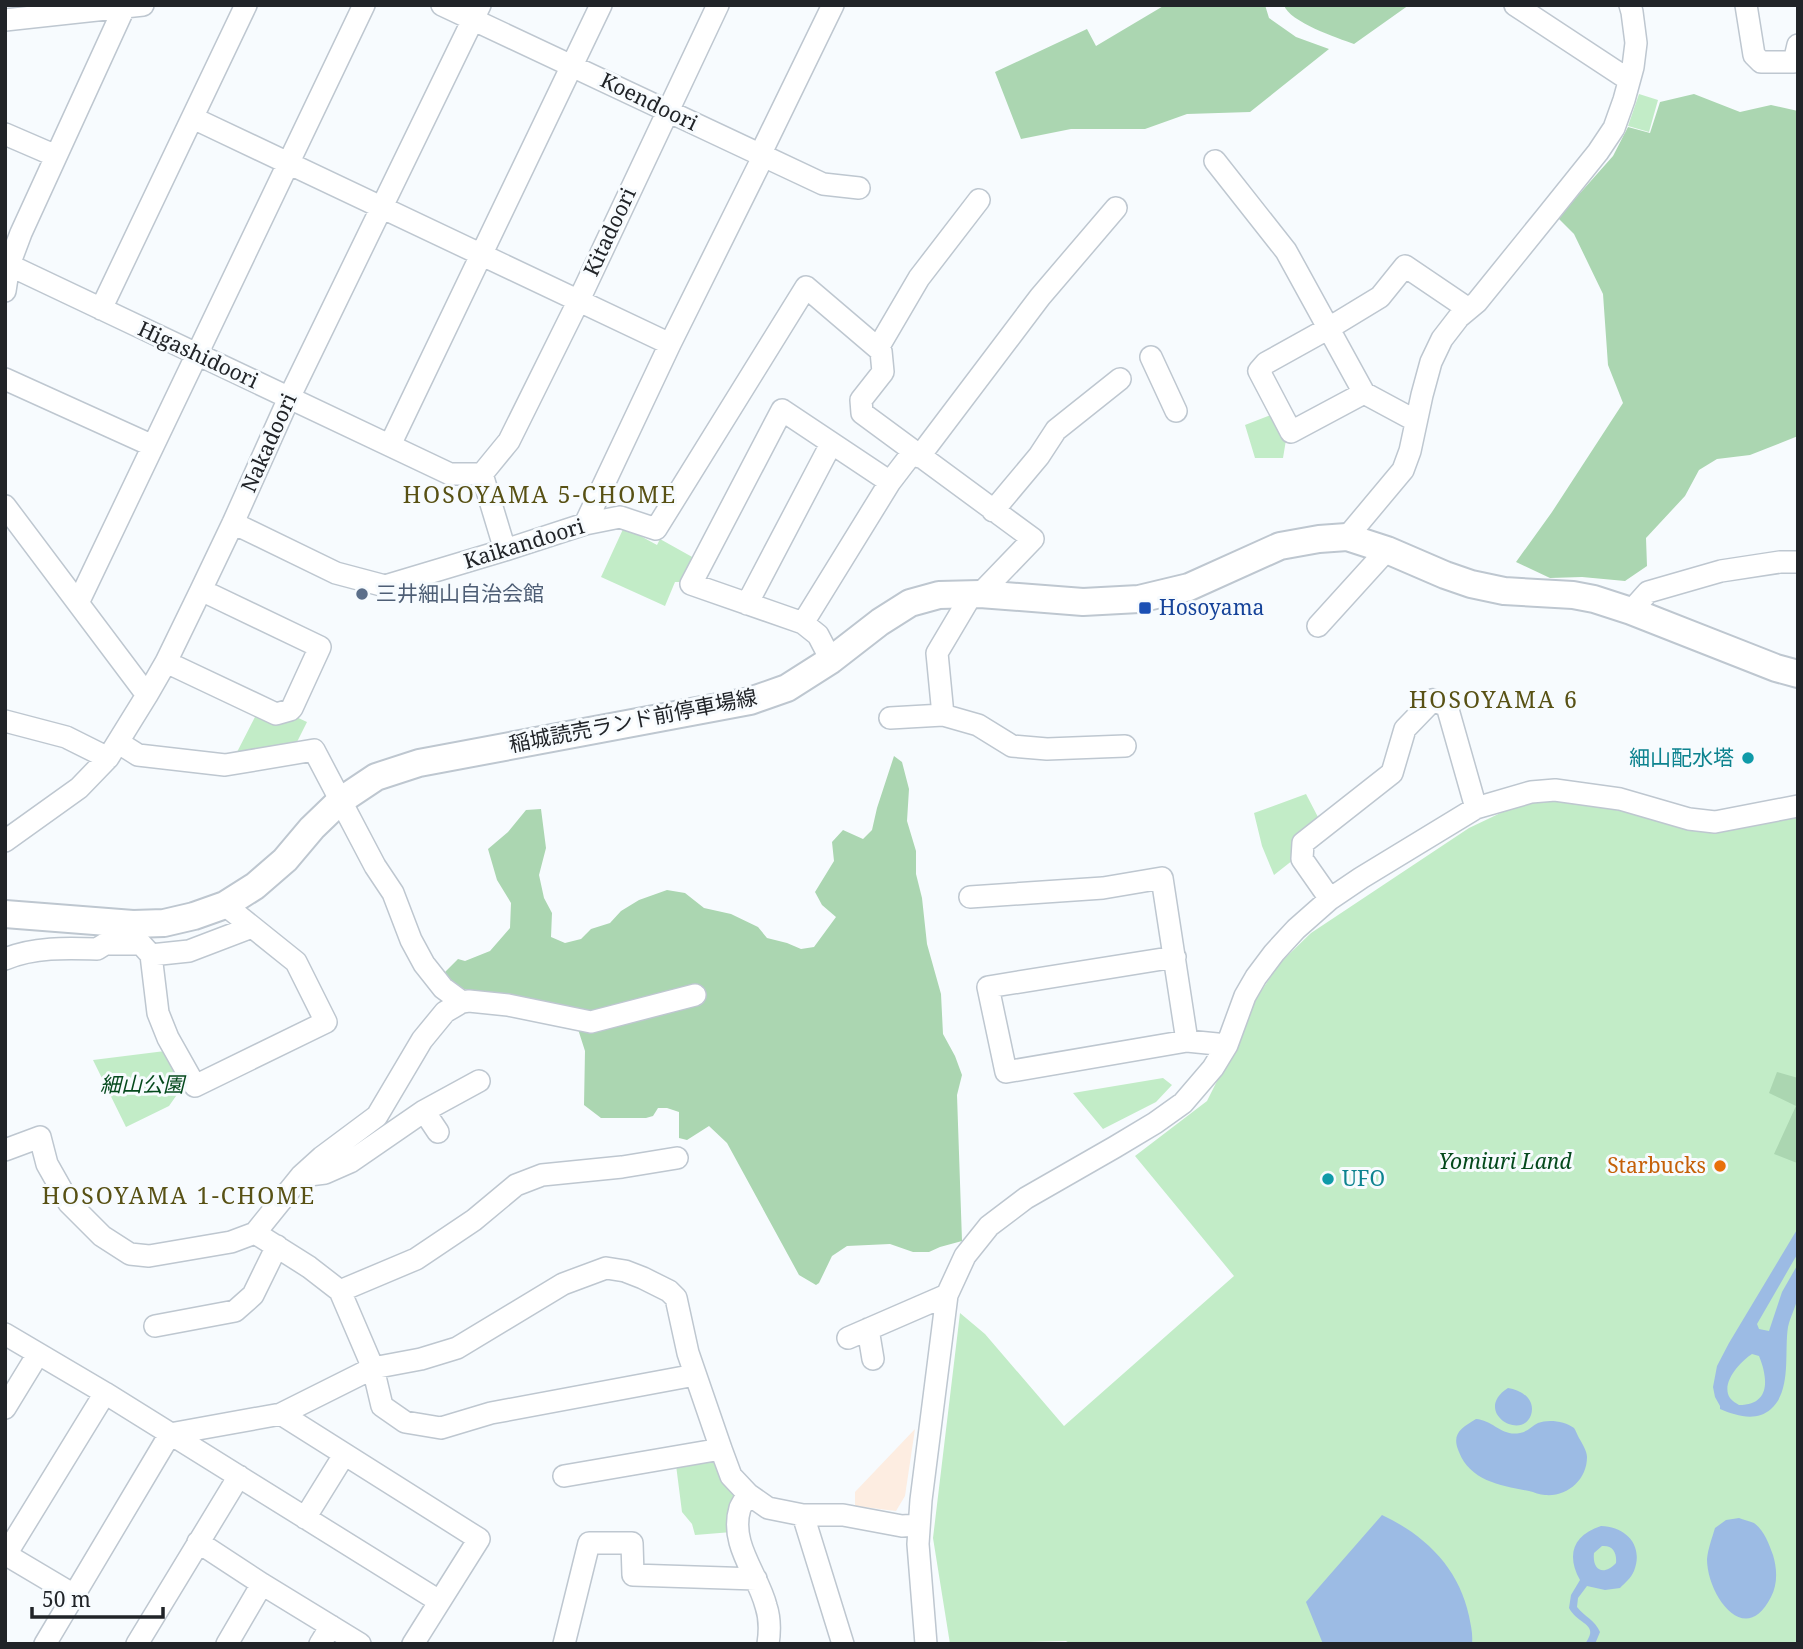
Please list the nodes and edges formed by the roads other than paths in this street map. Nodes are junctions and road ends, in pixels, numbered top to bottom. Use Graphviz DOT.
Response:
graph roads {
  1 [pos="246,5"];
  2 [pos="364,5"];
  3 [pos="442,5"];
  4 [pos="601,5"];
  5 [pos="718,5"];
  6 [pos="833,5"];
  7 [pos="1515,5"];
  8 [pos="1630,5"];
  9 [pos="1746,5"];
  10 [pos="133,7"];
  11 [pos="476,12"];
  12 [pos="5,20"];
  13 [pos="1798,45"];
  14 [pos="573,66"];
  15 [pos="1629,80"];
  16 [pos="667,111"];
  17 [pos="193,118"];
  18 [pos="5,134"];
  19 [pos="56,156"];
  20 [pos="761,156"];
  21 [pos="1214,161"];
  22 [pos="288,163"];
  23 [pos="859,188"];
  24 [pos="979,200"];
  25 [pos="382,208"];
  26 [pos="1115,208"];
  27 [pos="13,229"];
  28 [pos="482,255"];
  29 [pos="9,265"];
  30 [pos="5,291"];
  31 [pos="578,302"];
  32 [pos="1467,308"];
  33 [pos="101,309"];
  34 [pos="1329,328"];
  35 [pos="670,344"];
  36 [pos="879,349"];
  37 [pos="197,354"];
  38 [pos="1151,357"];
  39 [pos="5,379"];
  40 [pos="1120,379"];
  41 [pos="1364,393"];
  42 [pos="289,398"];
  43 [pos="1176,411"];
  44 [pos="1416,421"];
  45 [pos="390,444"];
  46 [pos="831,444"];
  47 [pos="153,446"];
  48 [pos="916,454"];
  49 [pos="482,474"];
  50 [pos="890,482"];
  51 [pos="5,506"];
  52 [pos="993,511"];
  53 [pos="233,523"];
  54 [pos="585,524"];
  55 [pos="1347,537"];
  56 [pos="505,550"];
  57 [pos="1387,550"];
  58 [pos="1798,562"];
  59 [pos="201,590"];
  60 [pos="976,594"];
  61 [pos="78,603"];
  62 [pos="747,604"];
  63 [pos="1631,611"];
  64 [pos="803,623"];
  65 [pos="1318,626"];
  66 [pos="831,660"];
  67 [pos="166,662"];
  68 [pos="1798,674"];
  69 [pos="147,695"];
  70 [pos="943,715"];
  71 [pos="890,718"];
  72 [pos="5,720"];
  73 [pos="1125,746"];
  74 [pos="113,751"];
  75 [pos="340,801"];
  76 [pos="1798,806"];
  77 [pos="1476,808"];
  78 [pos="5,841"];
  79 [pos="970,897"];
  80 [pos="1330,899"];
  81 [pos="225,905"];
  82 [pos="5,914"];
  83 [pos="252,927"];
  84 [pos="151,955"];
  85 [pos="1175,957"];
  86 [pos="5,959"];
  87 [pos="695,995"];
  88 [pos="462,1002"];
  89 [pos="1187,1041"];
  90 [pos="1227,1045"];
  91 [pos="479,1081"];
  92 [pos="425,1111"];
  93 [pos="438,1132"];
  94 [pos="5,1150"];
  95 [pos="677,1158"];
  96 [pos="302,1176"];
  97 [pos="255,1233"];
  98 [pos="277,1246"];
  99 [pos="340,1291"];
  100 [pos="947,1296"];
  101 [pos="155,1326"];
  102 [pos="868,1329"];
  103 [pos="5,1334"];
  104 [pos="848,1338"];
  105 [pos="38,1354"];
  106 [pos="873,1359"];
  107 [pos="373,1368"];
  108 [pos="695,1375"];
  109 [pos="104,1393"];
  110 [pos="5,1408"];
  111 [pos="281,1413"];
  112 [pos="170,1434"];
  113 [pos="721,1448"];
  114 [pos="344,1455"];
  115 [pos="239,1476"];
  116 [pos="564,1476"];
  117 [pos="748,1494"];
  118 [pos="803,1515"];
  119 [pos="305,1518"];
  120 [pos="919,1525"];
  121 [pos="198,1542"];
  122 [pos="6,1555"];
  123 [pos="755,1579"];
  124 [pos="262,1584"];
  125 [pos="74,1595"];
  126 [pos="439,1601"];
  127 [pos="325,1635"];
  128 [pos="142,1642"];
  129 [pos="45,1644"];
  130 [pos="227,1644"];
  131 [pos="360,1644"];
  132 [pos="413,1644"];
  133 [pos="564,1644"];
  134 [pos="768,1644"];
  135 [pos="843,1644"];
  136 [pos="926,1644"];
  1 -- 17 [label="street"];
  2 -- 22 [label="street"];
  3 -- 11 [label="street, Koendoori"];
  4 -- 14 [label="street"];
  5 -- 16 [label="street, Kitadoori"];
  6 -- 20 [label="street"];
  7 -- 15 [label="street"];
  8 -- 15 [label="street"];
  9 -- 13 [label="street"];
  10 -- 12 [label="street"];
  10 -- 19 [label="street"];
  11 -- 14 [label="street, Koendoori"];
  11 -- 25 [label="street, Nakadoori"];
  14 -- 16 [label="street, Koendoori"];
  14 -- 28 [label="street"];
  15 -- 32 [label="street"];
  16 -- 20 [label="street, Koendoori"];
  16 -- 31 [label="street, Kitadoori"];
  17 -- 22 [label="street"];
  17 -- 33 [label="street"];
  18 -- 19 [label="street"];
  19 -- 27 [label="street"];
  20 -- 23 [label="street, Koendoori"];
  20 -- 35 [label="street"];
  21 -- 34 [label="street"];
  22 -- 25 [label="street"];
  22 -- 37 [label="street"];
  24 -- 36 [label="street"];
  25 -- 28 [label="street"];
  25 -- 42 [label="street, Nakadoori"];
  26 -- 48 [label="street"];
  27 -- 29 [label="street"];
  28 -- 31 [label="street"];
  28 -- 45 [label="street"];
  29 -- 30 [label="street"];
  29 -- 33 [label="street, Higashidoori"];
  31 -- 35 [label="street"];
  31 -- 49 [label="street, Kitadoori"];
  32 -- 34 [label="street"];
  32 -- 44 [label="street"];
  33 -- 37 [label="street, Higashidoori"];
  34 -- 41 [label="street"];
  34 -- 41 [label="street"];
  35 -- 54 [label="street"];
  36 -- 48 [label="street"];
  36 -- 54 [label="street, Kaikandoori"];
  37 -- 42 [label="street, Higashidoori"];
  37 -- 47 [label="street"];
  38 -- 43 [label="street"];
  39 -- 47 [label="street"];
  40 -- 52 [label="street"];
  41 -- 44 [label="street"];
  42 -- 45 [label="street, Higashidoori"];
  42 -- 53 [label="street, Nakadoori"];
  44 -- 55 [label="street"];
  45 -- 49 [label="street, Higashidoori"];
  46 -- 50 [label="street"];
  46 -- 62 [label="street"];
  46 -- 62 [label="street"];
  47 -- 61 [label="street"];
  48 -- 50 [label="street"];
  48 -- 52 [label="street"];
  49 -- 56 [label="street"];
  50 -- 64 [label="street"];
  51 -- 61 [label="street"];
  52 -- 60 [label="street"];
  53 -- 56 [label="street, Kaikandoori"];
  53 -- 59 [label="street, Nakadoori"];
  54 -- 56 [label="street, Kaikandoori"];
  55 -- 57 [label="main road, 稲城読売ランド前停車場線"];
  55 -- 60 [label="main road, 稲城読売ランド前停車場線"];
  57 -- 63 [label="main road, 稲城読売ランド前停車場線"];
  57 -- 65 [label="street"];
  58 -- 63 [label="street"];
  59 -- 67 [label="street, Nakadoori"];
  59 -- 67 [label="street"];
  60 -- 66 [label="main road, 稲城読売ランド前停車場線"];
  60 -- 70 [label="street"];
  61 -- 69 [label="street"];
  62 -- 64 [label="street"];
  63 -- 68 [label="main road, 稲城読売ランド前停車場線"];
  64 -- 66 [label="street"];
  66 -- 75 [label="main road, 稲城読売ランド前停車場線"];
  67 -- 69 [label="street, Nakadoori"];
  69 -- 74 [label="street, Nakadoori"];
  70 -- 71 [label="street"];
  70 -- 73 [label="street"];
  72 -- 74 [label="street"];
  74 -- 75 [label="street"];
  74 -- 78 [label="street, Nakadoori"];
  75 -- 81 [label="main road, 稲城読売ランド前停車場線"];
  75 -- 88 [label="street"];
  76 -- 77 [label="street"];
  77 -- 80 [label="street"];
  77 -- 80 [label="street"];
  79 -- 85 [label="street"];
  80 -- 90 [label="street"];
  81 -- 82 [label="main road, 稲城読売ランド前停車場線"];
  81 -- 83 [label="street"];
  83 -- 84 [label="street"];
  83 -- 84 [label="street"];
  84 -- 86 [label="street"];
  85 -- 89 [label="street"];
  85 -- 89 [label="street"];
  87 -- 88 [label="street"];
  88 -- 96 [label="street"];
  89 -- 90 [label="street"];
  90 -- 100 [label="street"];
  91 -- 92 [label="street"];
  92 -- 93 [label="street"];
  92 -- 96 [label="street"];
  94 -- 97 [label="street"];
  95 -- 99 [label="street"];
  96 -- 97 [label="street"];
  97 -- 98 [label="street"];
  98 -- 99 [label="street"];
  98 -- 101 [label="street"];
  99 -- 107 [label="street"];
  100 -- 102 [label="street"];
  100 -- 120 [label="street"];
  102 -- 104 [label="street"];
  102 -- 106 [label="street"];
  103 -- 105 [label="street"];
  105 -- 109 [label="street"];
  105 -- 110 [label="street"];
  107 -- 108 [label="street"];
  107 -- 108 [label="street"];
  107 -- 111 [label="street"];
  108 -- 113 [label="street"];
  109 -- 112 [label="street"];
  109 -- 122 [label="street"];
  111 -- 112 [label="street"];
  111 -- 114 [label="street"];
  112 -- 115 [label="street"];
  112 -- 125 [label="street"];
  113 -- 116 [label="street"];
  113 -- 117 [label="street"];
  114 -- 119 [label="street"];
  114 -- 126 [label="street"];
  115 -- 119 [label="street"];
  115 -- 121 [label="street"];
  117 -- 118 [label="street"];
  117 -- 123 [label="street"];
  118 -- 120 [label="street"];
  118 -- 135 [label="street"];
  119 -- 126 [label="street"];
  120 -- 136 [label="street"];
  121 -- 124 [label="street"];
  121 -- 128 [label="street"];
  122 -- 125 [label="street"];
  123 -- 133 [label="street"];
  123 -- 134 [label="street"];
  124 -- 127 [label="street"];
  124 -- 130 [label="street"];
  125 -- 129 [label="street"];
  126 -- 132 [label="street"];
  127 -- 131 [label="street"];
}
